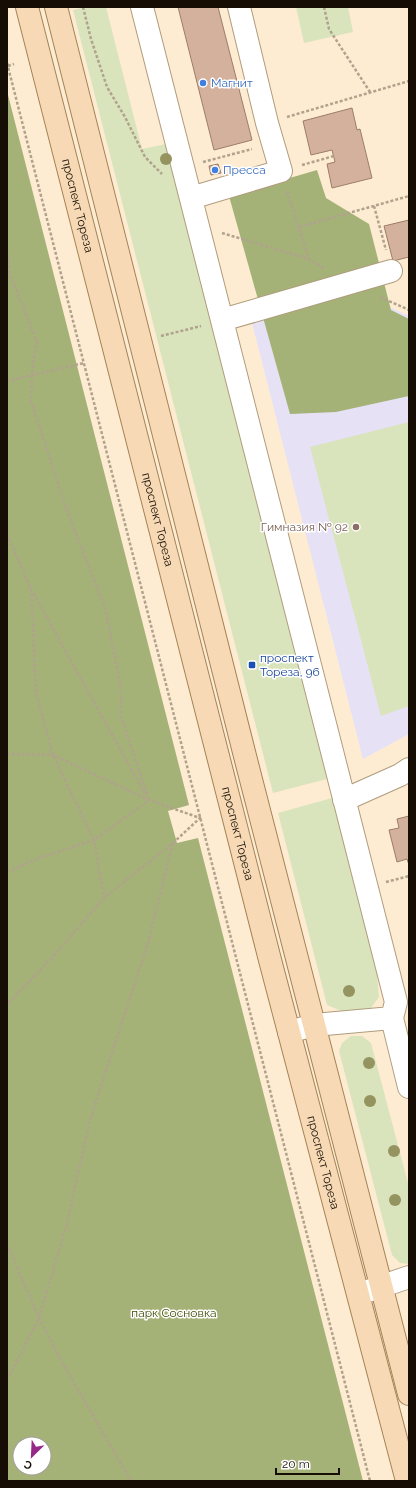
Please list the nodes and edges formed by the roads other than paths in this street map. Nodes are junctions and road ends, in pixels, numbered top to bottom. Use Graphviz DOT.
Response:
graph roads {
  1 [pos="27,7"];
  2 [pos="56,7"];
  3 [pos="142,7"];
  4 [pos="239,7"];
  5 [pos="191,198"];
  6 [pos="391,271"];
  7 [pos="213,322"];
  8 [pos="409,769"];
  9 [pos="344,800"];
  10 [pos="399,1006"];
  11 [pos="314,1025"];
  12 [pos="289,1032"];
  13 [pos="409,1087"];
  14 [pos="409,1277"];
  15 [pos="381,1287"];
  16 [pos="359,1294"];
  17 [pos="409,1394"];
  18 [pos="407,1481"];
  1 -- 12 [label="main road, проспект Тореза"];
  2 -- 11 [label="main road, проспект Тореза"];
  3 -- 5 [label="street"];
  4 -- 5 [label="street"];
  5 -- 7 [label="street"];
  6 -- 7 [label="street"];
  7 -- 9 [label="street"];
  8 -- 9 [label="street"];
  9 -- 10 [label="street"];
  10 -- 11 [label="street"];
  10 -- 13 [label="street"];
  11 -- 12 [label="street"];
  11 -- 15 [label="main road, проспект Тореза"];
  12 -- 16 [label="main road, проспект Тореза"];
  14 -- 15 [label="street"];
  15 -- 16 [label="street"];
  15 -- 17 [label="main road, проспект Тореза"];
  16 -- 18 [label="main road, проспект Тореза"];
}
